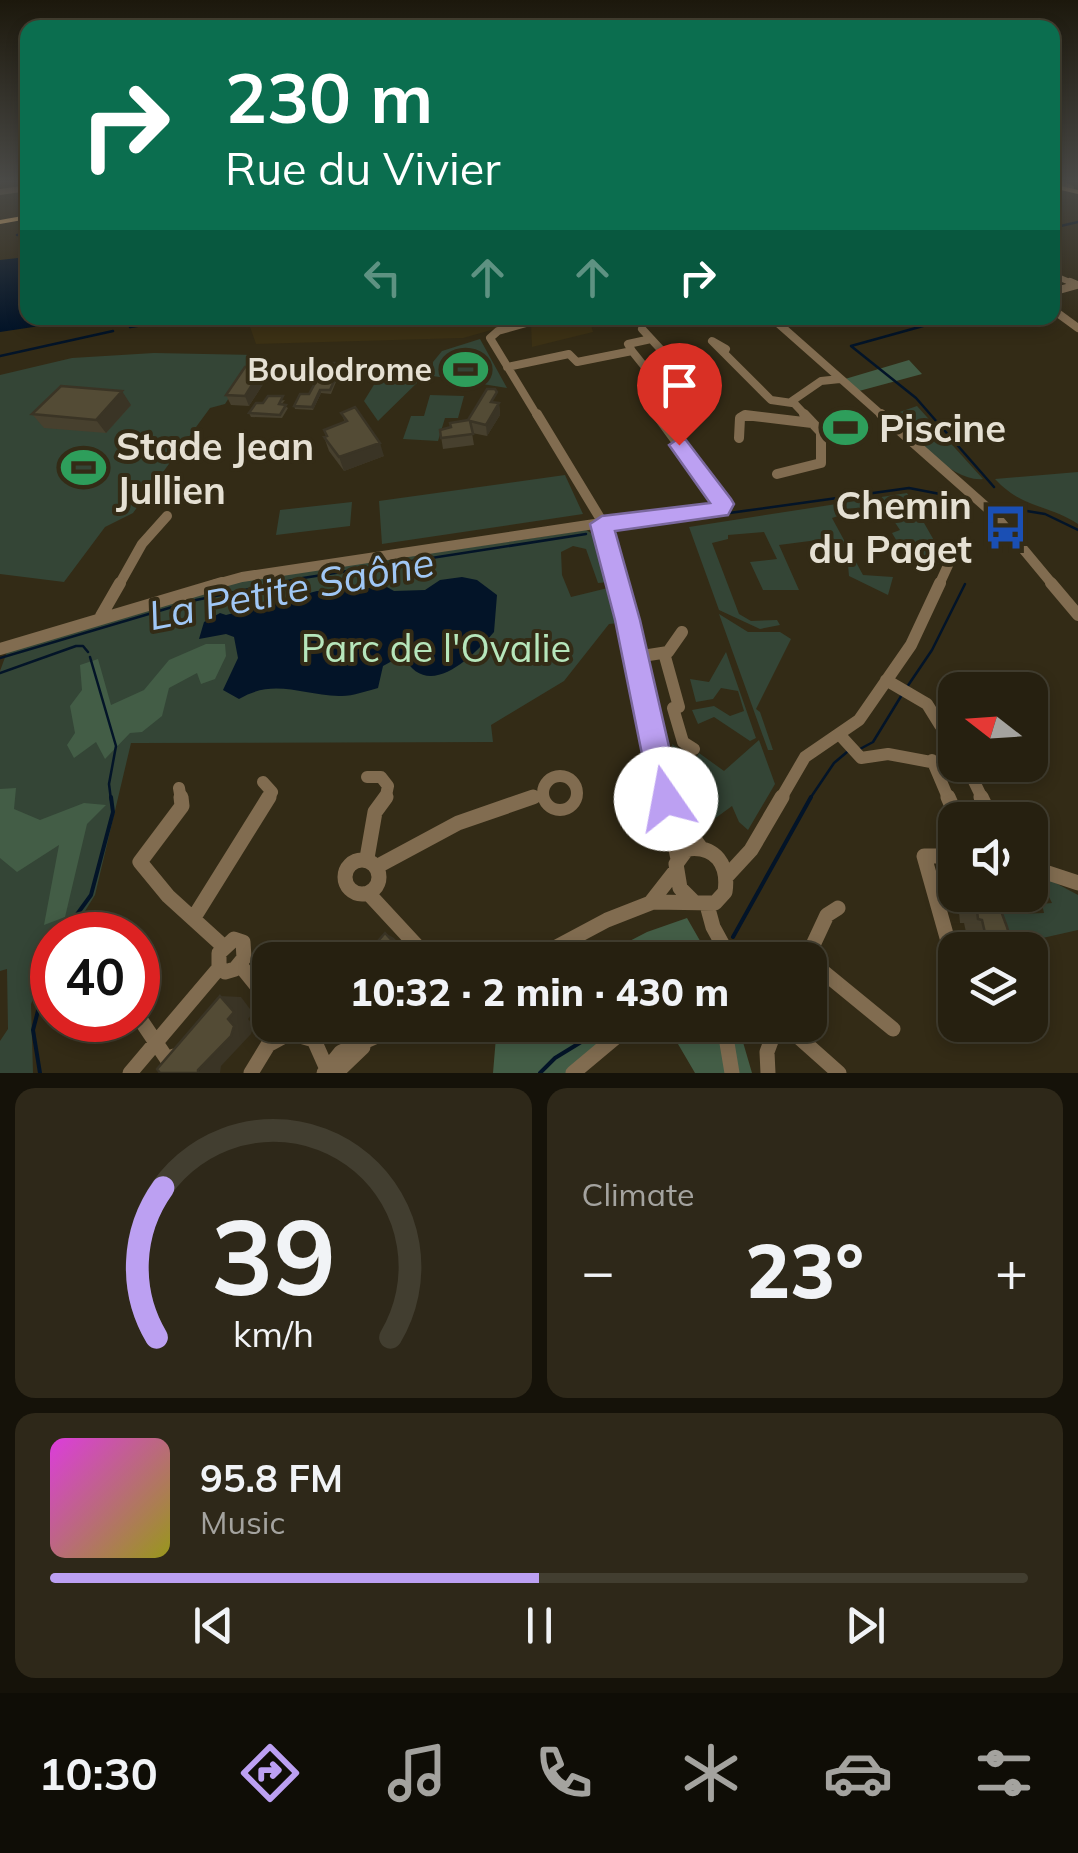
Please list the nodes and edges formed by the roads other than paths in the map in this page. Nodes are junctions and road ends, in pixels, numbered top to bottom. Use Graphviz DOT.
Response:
graph roads {
  1 [pos="1060,278"];
  2 [pos="1060,290"];
  3 [pos="522,325"];
  4 [pos="780,325"];
  5 [pos="642,329"];
  6 [pos="651,339"];
  7 [pos="632,350"];
  8 [pos="724,354"];
  9 [pos="506,367"];
  10 [pos="680,370"];
  11 [pos="841,378"];
  12 [pos="700,391"];
  13 [pos="792,403"];
  14 [pos="657,415"];
  15 [pos="814,423"];
  16 [pos="738,438"];
  17 [pos="777,474"];
  18 [pos="166,516"];
  19 [pos="602,524"];
  20 [pos="950,560"];
  21 [pos="111,596"];
  22 [pos="137,605"];
  23 [pos="1078,615"];
  24 [pos="101,616"];
  25 [pos="682,632"];
  26 [pos="0,649"];
  27 [pos="664,653"];
  28 [pos="636,656"];
  29 [pos="897,687"];
  30 [pos="938,722"];
  31 [pos="839,734"];
  32 [pos="694,749"];
  33 [pos="932,760"];
  34 [pos="367,777"];
  35 [pos="262,782"];
  36 [pos="179,788"];
  37 [pos="544,796"];
  38 [pos="666,799"];
  39 [pos="950,802"];
  40 [pos="984,802"];
  41 [pos="700,846"];
  42 [pos="938,856"];
  43 [pos="372,862"];
  44 [pos="677,865"];
  45 [pos="1048,873"];
  46 [pos="727,876"];
  47 [pos="1078,883"];
  48 [pos="368,893"];
  49 [pos="651,902"];
  50 [pos="700,903"];
  51 [pos="938,906"];
  52 [pos="838,908"];
  53 [pos="193,918"];
  54 [pos="413,942"];
  55 [pos="569,942"];
  56 [pos="721,942"];
  57 [pos="816,942"];
  58 [pos="223,946"];
  59 [pos="240,965"];
  60 [pos="219,968"];
  61 [pos="827,975"];
  62 [pos="252,980"];
  63 [pos="893,1029"];
  64 [pos="160,1035"];
  65 [pos="154,1042"];
  66 [pos="269,1042"];
  67 [pos="315,1042"];
  68 [pos="370,1042"];
  69 [pos="604,1042"];
  70 [pos="727,1042"];
  71 [pos="772,1042"];
  72 [pos="802,1042"];
  73 [pos="170,1061"];
  74 [pos="329,1071"];
  75 [pos="130,1073"];
  76 [pos="250,1073"];
  77 [pos="573,1073"];
  78 [pos="732,1073"];
  79 [pos="768,1073"];
  80 [pos="839,1073"];
  1 -- 2 [label="street"];
  3 -- 9 [label="street"];
  4 -- 11 [label="street"];
  5 -- 6 [label="street"];
  6 -- 7 [label="street"];
  6 -- 10 [label="street"];
  7 -- 9 [label="street"];
  7 -- 10 [label="street"];
  8 -- 13 [label="street"];
  9 -- 19 [label="street"];
  10 -- 12 [label="street"];
  11 -- 13 [label="street"];
  11 -- 23 [label="street"];
  13 -- 15 [label="street"];
  14 -- 19 [label="street"];
  15 -- 16 [label="street"];
  15 -- 17 [label="street"];
  18 -- 21 [label="street"];
  19 -- 22 [label="street"];
  19 -- 28 [label="street"];
  20 -- 29 [label="street"];
  21 -- 22 [label="street"];
  21 -- 24 [label="street"];
  22 -- 24 [label="street"];
  24 -- 26 [label="street"];
  25 -- 27 [label="street"];
  27 -- 28 [label="street"];
  27 -- 32 [label="street"];
  28 -- 38 [label="street"];
  29 -- 30 [label="street"];
  29 -- 31 [label="street"];
  31 -- 33 [label="street"];
  31 -- 46 [label="street"];
  33 -- 39 [label="street"];
  33 -- 40 [label="street"];
  34 -- 43 [label="street"];
  35 -- 53 [label="street"];
  36 -- 53 [label="street"];
  37 -- 43 [label="street"];
  38 -- 41 [label="street"];
  38 -- 44 [label="street"];
  41 -- 44 [label="street"];
  41 -- 46 [label="street"];
  42 -- 51 [label="street"];
  43 -- 48 [label="street"];
  43 -- 48 [label="street"];
  44 -- 49 [label="street"];
  44 -- 50 [label="street"];
  45 -- 47 [label="street"];
  46 -- 50 [label="street"];
  48 -- 54 [label="street"];
  49 -- 50 [label="street"];
  49 -- 55 [label="street"];
  50 -- 56 [label="street"];
  52 -- 57 [label="street"];
  53 -- 58 [label="street"];
  58 -- 59 [label="street"];
  58 -- 60 [label="street"];
  59 -- 60 [label="street"];
  59 -- 62 [label="street"];
  60 -- 64 [label="street"];
  61 -- 63 [label="street"];
  65 -- 73 [label="street"];
  65 -- 75 [label="street"];
  66 -- 76 [label="street"];
  67 -- 74 [label="street"];
  68 -- 74 [label="street"];
  69 -- 77 [label="street"];
  70 -- 78 [label="street"];
  71 -- 79 [label="street"];
  72 -- 80 [label="street"];
}
